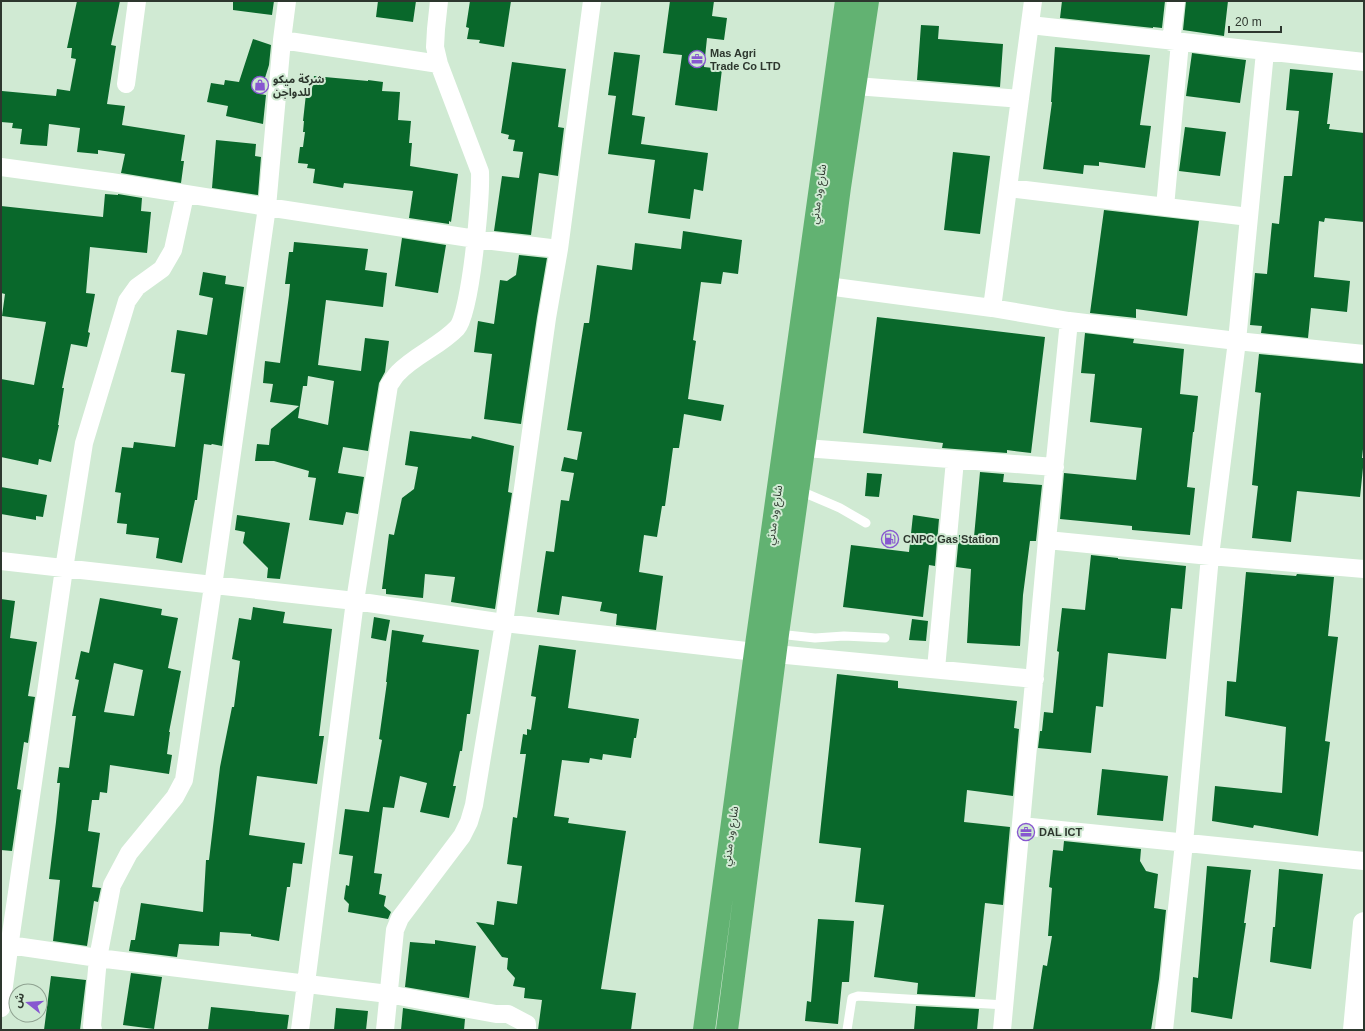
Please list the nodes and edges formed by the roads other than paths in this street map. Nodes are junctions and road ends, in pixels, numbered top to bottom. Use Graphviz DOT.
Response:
graph roads {
  1 [pos="137,1"];
  2 [pos="287,1"];
  3 [pos="439,1"];
  4 [pos="592,1"];
  5 [pos="846,1"];
  6 [pos="868,1"];
  7 [pos="1033,1"];
  8 [pos="1176,1"];
  9 [pos="1030,25"];
  10 [pos="282,40"];
  11 [pos="1175,42"];
  12 [pos="1265,52"];
  13 [pos="1364,62"];
  14 [pos="439,64"];
  15 [pos="126,84"];
  16 [pos="856,86"];
  17 [pos="1020,100"];
  18 [pos="1,167"];
  19 [pos="1009,188"];
  20 [pos="185,195"];
  21 [pos="267,207"];
  22 [pos="1165,207"];
  23 [pos="1249,217"];
  24 [pos="476,239"];
  25 [pos="559,249"];
  26 [pos="827,286"];
  27 [pos="992,308"];
  28 [pos="1069,321"];
  29 [pos="1237,341"];
  30 [pos="1364,354"];
  31 [pos="805,448"];
  32 [pos="955,460"];
  33 [pos="1055,467"];
  34 [pos="798,490"];
  35 [pos="866,523"];
  36 [pos="1047,540"];
  37 [pos="1210,556"];
  38 [pos="1,561"];
  39 [pos="64,569"];
  40 [pos="1364,569"];
  41 [pos="213,586"];
  42 [pos="355,601"];
  43 [pos="504,623"];
  44 [pos="885,638"];
  45 [pos="777,644"];
  46 [pos="755,652"];
  47 [pos="936,669"];
  48 [pos="1035,679"];
  49 [pos="1022,826"];
  50 [pos="1184,843"];
  51 [pos="1364,861"];
  52 [pos="1364,923"];
  53 [pos="7,937"];
  54 [pos="98,958"];
  55 [pos="306,985"];
  56 [pos="388,994"];
  57 [pos="1005,1005"];
  58 [pos="1,1008"];
  59 [pos="93,1030"];
  60 [pos="300,1030"];
  61 [pos="385,1030"];
  62 [pos="527,1030"];
  63 [pos="704,1030"];
  64 [pos="727,1030"];
  65 [pos="847,1030"];
  66 [pos="1002,1030"];
  67 [pos="1164,1030"];
  68 [pos="1354,1030"];
  1 -- 15 [label="street"];
  2 -- 10 [label="street"];
  3 -- 14 [label="street"];
  4 -- 25 [label="street"];
  5 -- 46 [label="highway, شارع ود مدني"];
  6 -- 16 [label="highway, شارع ود مدني"];
  7 -- 9 [label="street"];
  8 -- 11 [label="street"];
  9 -- 11 [label="street"];
  9 -- 17 [label="street"];
  10 -- 14 [label="street"];
  10 -- 21 [label="street"];
  11 -- 12 [label="street"];
  11 -- 22 [label="street"];
  12 -- 13 [label="street"];
  12 -- 23 [label="street"];
  14 -- 24 [label="street"];
  16 -- 17 [label="street"];
  16 -- 26 [label="highway, شارع ود مدني"];
  17 -- 19 [label="street"];
  18 -- 20 [label="street"];
  19 -- 22 [label="street"];
  19 -- 27 [label="street"];
  20 -- 21 [label="street"];
  20 -- 39 [label="street"];
  21 -- 24 [label="street"];
  21 -- 41 [label="street"];
  22 -- 23 [label="street"];
  23 -- 29 [label="street"];
  24 -- 25 [label="street"];
  24 -- 42 [label="street"];
  25 -- 43 [label="street"];
  26 -- 27 [label="street"];
  26 -- 31 [label="highway, شارع ود مدني"];
  27 -- 28 [label="street"];
  28 -- 29 [label="street"];
  28 -- 33 [label="street"];
  29 -- 30 [label="street"];
  29 -- 37 [label="street"];
  31 -- 32 [label="street"];
  31 -- 34 [label="highway, شارع ود مدني"];
  32 -- 33 [label="street"];
  32 -- 47 [label="street"];
  33 -- 36 [label="street"];
  34 -- 35 [label="lane"];
  34 -- 45 [label="highway, شارع ود مدني"];
  36 -- 37 [label="street"];
  36 -- 48 [label="street"];
  37 -- 40 [label="street"];
  37 -- 50 [label="street"];
  38 -- 39 [label="street"];
  39 -- 41 [label="street"];
  39 -- 53 [label="street"];
  41 -- 42 [label="street"];
  41 -- 54 [label="street"];
  42 -- 43 [label="street"];
  42 -- 55 [label="street"];
  43 -- 46 [label="street"];
  43 -- 56 [label="street"];
  44 -- 45 [label="lane"];
  45 -- 47 [label="street"];
  45 -- 64 [label="highway, شارع ود مدني"];
  46 -- 63 [label="highway, شارع ود مدني"];
  47 -- 48 [label="street"];
  48 -- 49 [label="street"];
  49 -- 50 [label="street"];
  49 -- 57 [label="street"];
  50 -- 51 [label="street"];
  50 -- 67 [label="street"];
  52 -- 68 [label="street"];
  53 -- 54 [label="street"];
  53 -- 58 [label="street"];
  54 -- 55 [label="street"];
  54 -- 59 [label="street"];
  55 -- 56 [label="street"];
  55 -- 60 [label="street"];
  56 -- 61 [label="street"];
  56 -- 62 [label="street"];
  57 -- 65 [label="lane"];
  57 -- 66 [label="street"];
}
